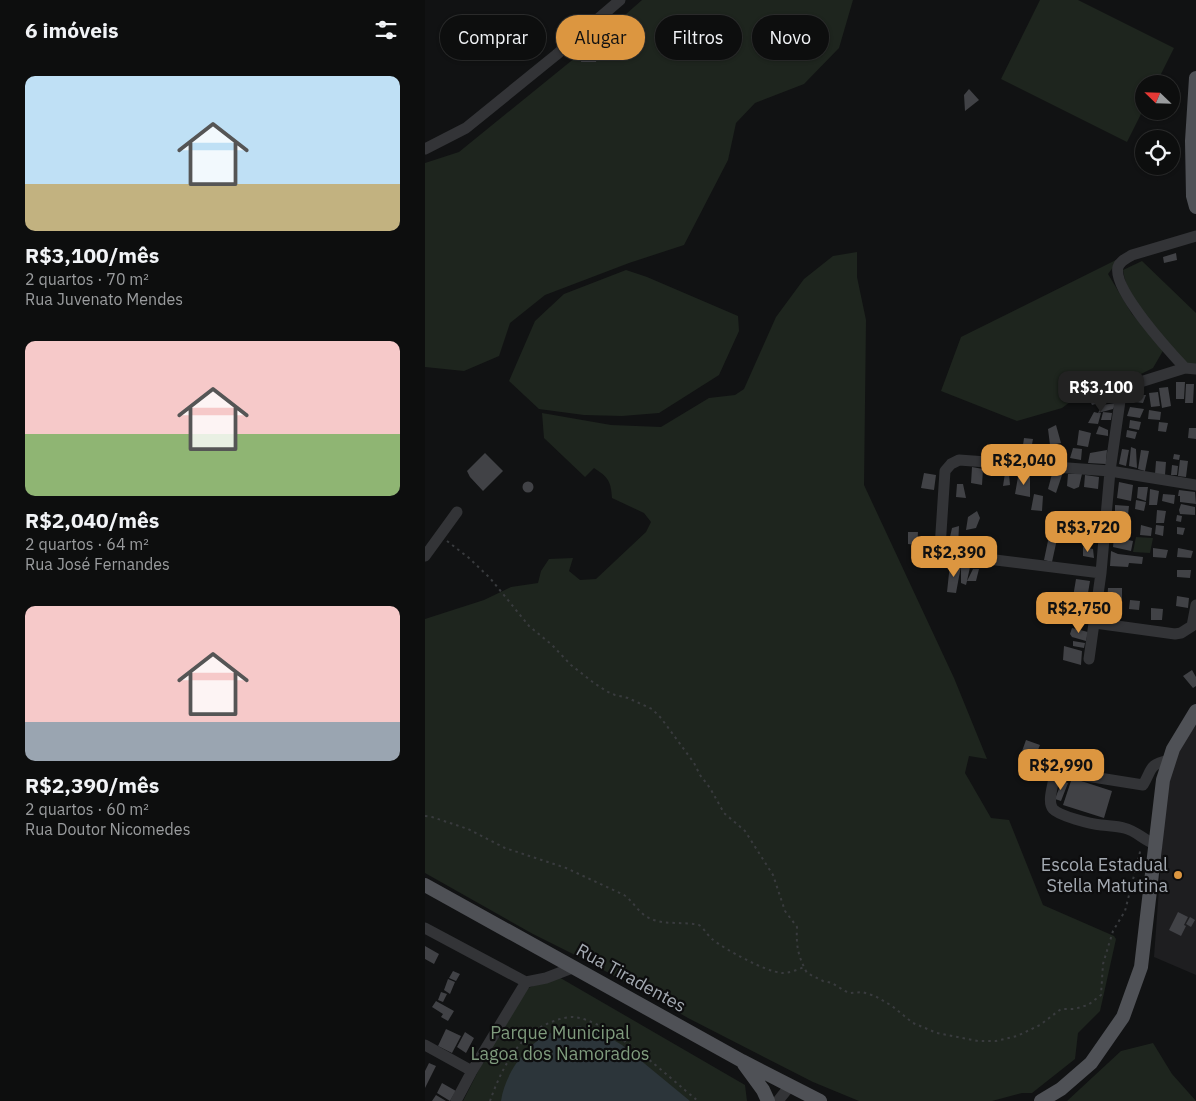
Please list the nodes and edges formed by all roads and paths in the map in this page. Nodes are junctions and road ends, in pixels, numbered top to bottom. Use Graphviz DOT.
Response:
graph roads {
  1 [pos="620,0"];
  2 [pos="1196,86"];
  3 [pos="425,149"];
  4 [pos="1195,199"];
  5 [pos="1196,236"];
  6 [pos="1191,369"];
  7 [pos="1110,470"];
  8 [pos="1196,485"];
  9 [pos="457,512"];
  10 [pos="439,536"];
  11 [pos="425,556"];
  12 [pos="1101,573"];
  13 [pos="1196,605"];
  14 [pos="1095,624"];
  15 [pos="1089,659"];
  16 [pos="1196,711"];
  17 [pos="1169,760"];
  18 [pos="425,816"];
  19 [pos="1149,841"];
  20 [pos="425,885"];
  21 [pos="425,928"];
  22 [pos="804,967"];
  23 [pos="572,968"];
  24 [pos="526,982"];
  25 [pos="425,1045"];
  26 [pos="742,1061"];
  27 [pos="471,1071"];
  28 [pos="789,1086"];
  29 [pos="802,1097"];
  30 [pos="456,1101"];
  31 [pos="490,1101"];
  32 [pos="698,1101"];
  33 [pos="768,1101"];
  34 [pos="778,1101"];
  35 [pos="819,1101"];
  36 [pos="1041,1101"];
  1 -- 3 [label="street"];
  2 -- 4 [label="main road"];
  5 -- 6 [label="street"];
  6 -- 7 [label="street"];
  7 -- 8 [label="street"];
  7 -- 12 [label="street"];
  7 -- 12 [label="street"];
  9 -- 10 [label="street"];
  10 -- 11 [label="street"];
  10 -- 22 [label="path"];
  12 -- 14 [label="street"];
  13 -- 14 [label="street"];
  14 -- 15 [label="street"];
  16 -- 17 [label="main road"];
  17 -- 19 [label="main road"];
  17 -- 19 [label="street"];
  18 -- 22 [label="path"];
  19 -- 22 [label="path"];
  19 -- 36 [label="main road"];
  20 -- 23 [label="main road, Rua Tiradentes"];
  21 -- 24 [label="street"];
  23 -- 24 [label="street"];
  23 -- 26 [label="main road, Rua Tiradentes"];
  24 -- 27 [label="street"];
  25 -- 27 [label="street"];
  26 -- 28 [label="main road, Rua Tiradentes"];
  26 -- 33 [label="main road"];
  27 -- 30 [label="street"];
  28 -- 29 [label="main road, Rua Tiradentes"];
  28 -- 34 [label="street"];
  29 -- 35 [label="main road, Rua Tiradentes"];
  31 -- 32 [label="path"];
}
